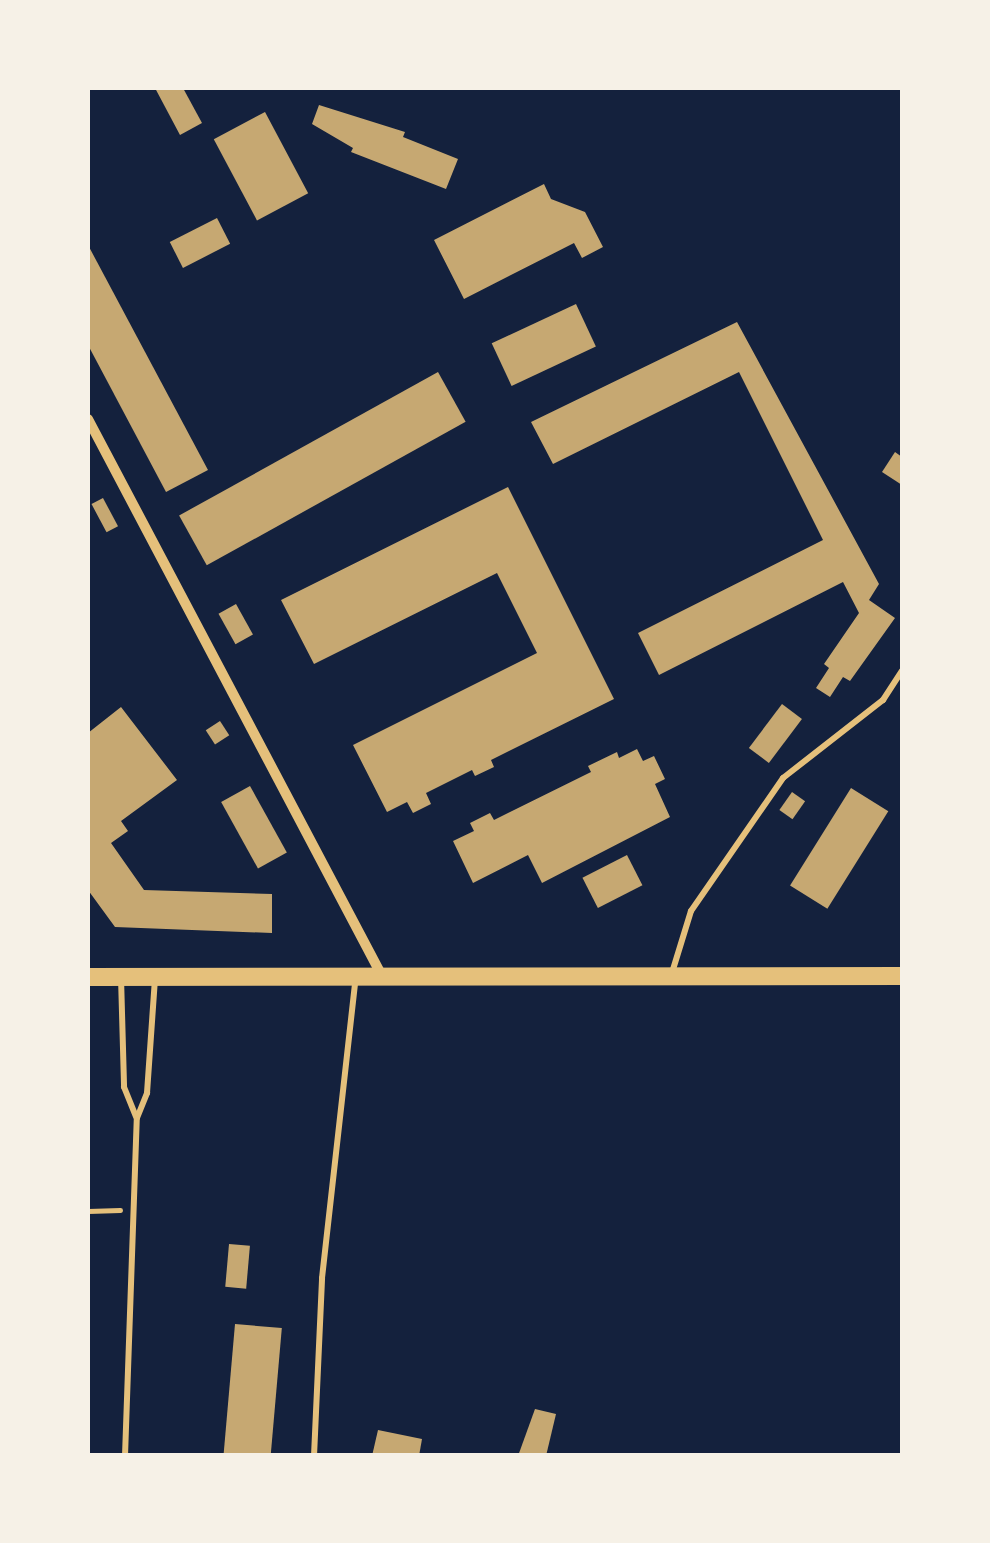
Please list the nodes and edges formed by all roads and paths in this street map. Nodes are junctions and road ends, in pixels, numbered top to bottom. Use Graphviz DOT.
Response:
graph roads {
  1 [pos="88,419"];
  2 [pos="902,671"];
  3 [pos="356,976"];
  4 [pos="382,976"];
  5 [pos="902,976"];
  6 [pos="88,977"];
  7 [pos="121,977"];
  8 [pos="155,977"];
  9 [pos="671,977"];
  10 [pos="137,1118"];
  11 [pos="88,1210"];
  12 [pos="132,1210"];
  13 [pos="124,1456"];
  14 [pos="314,1456"];
  1 -- 4 [label="street"];
  2 -- 9 [label="lane"];
  3 -- 4 [label="main road"];
  3 -- 8 [label="main road"];
  3 -- 14 [label="lane"];
  4 -- 9 [label="main road"];
  5 -- 9 [label="main road"];
  6 -- 7 [label="main road"];
  7 -- 8 [label="main road"];
  7 -- 10 [label="lane"];
  8 -- 10 [label="lane"];
  10 -- 12 [label="lane"];
  11 -- 12 [label="path"];
  12 -- 13 [label="lane"];
}
